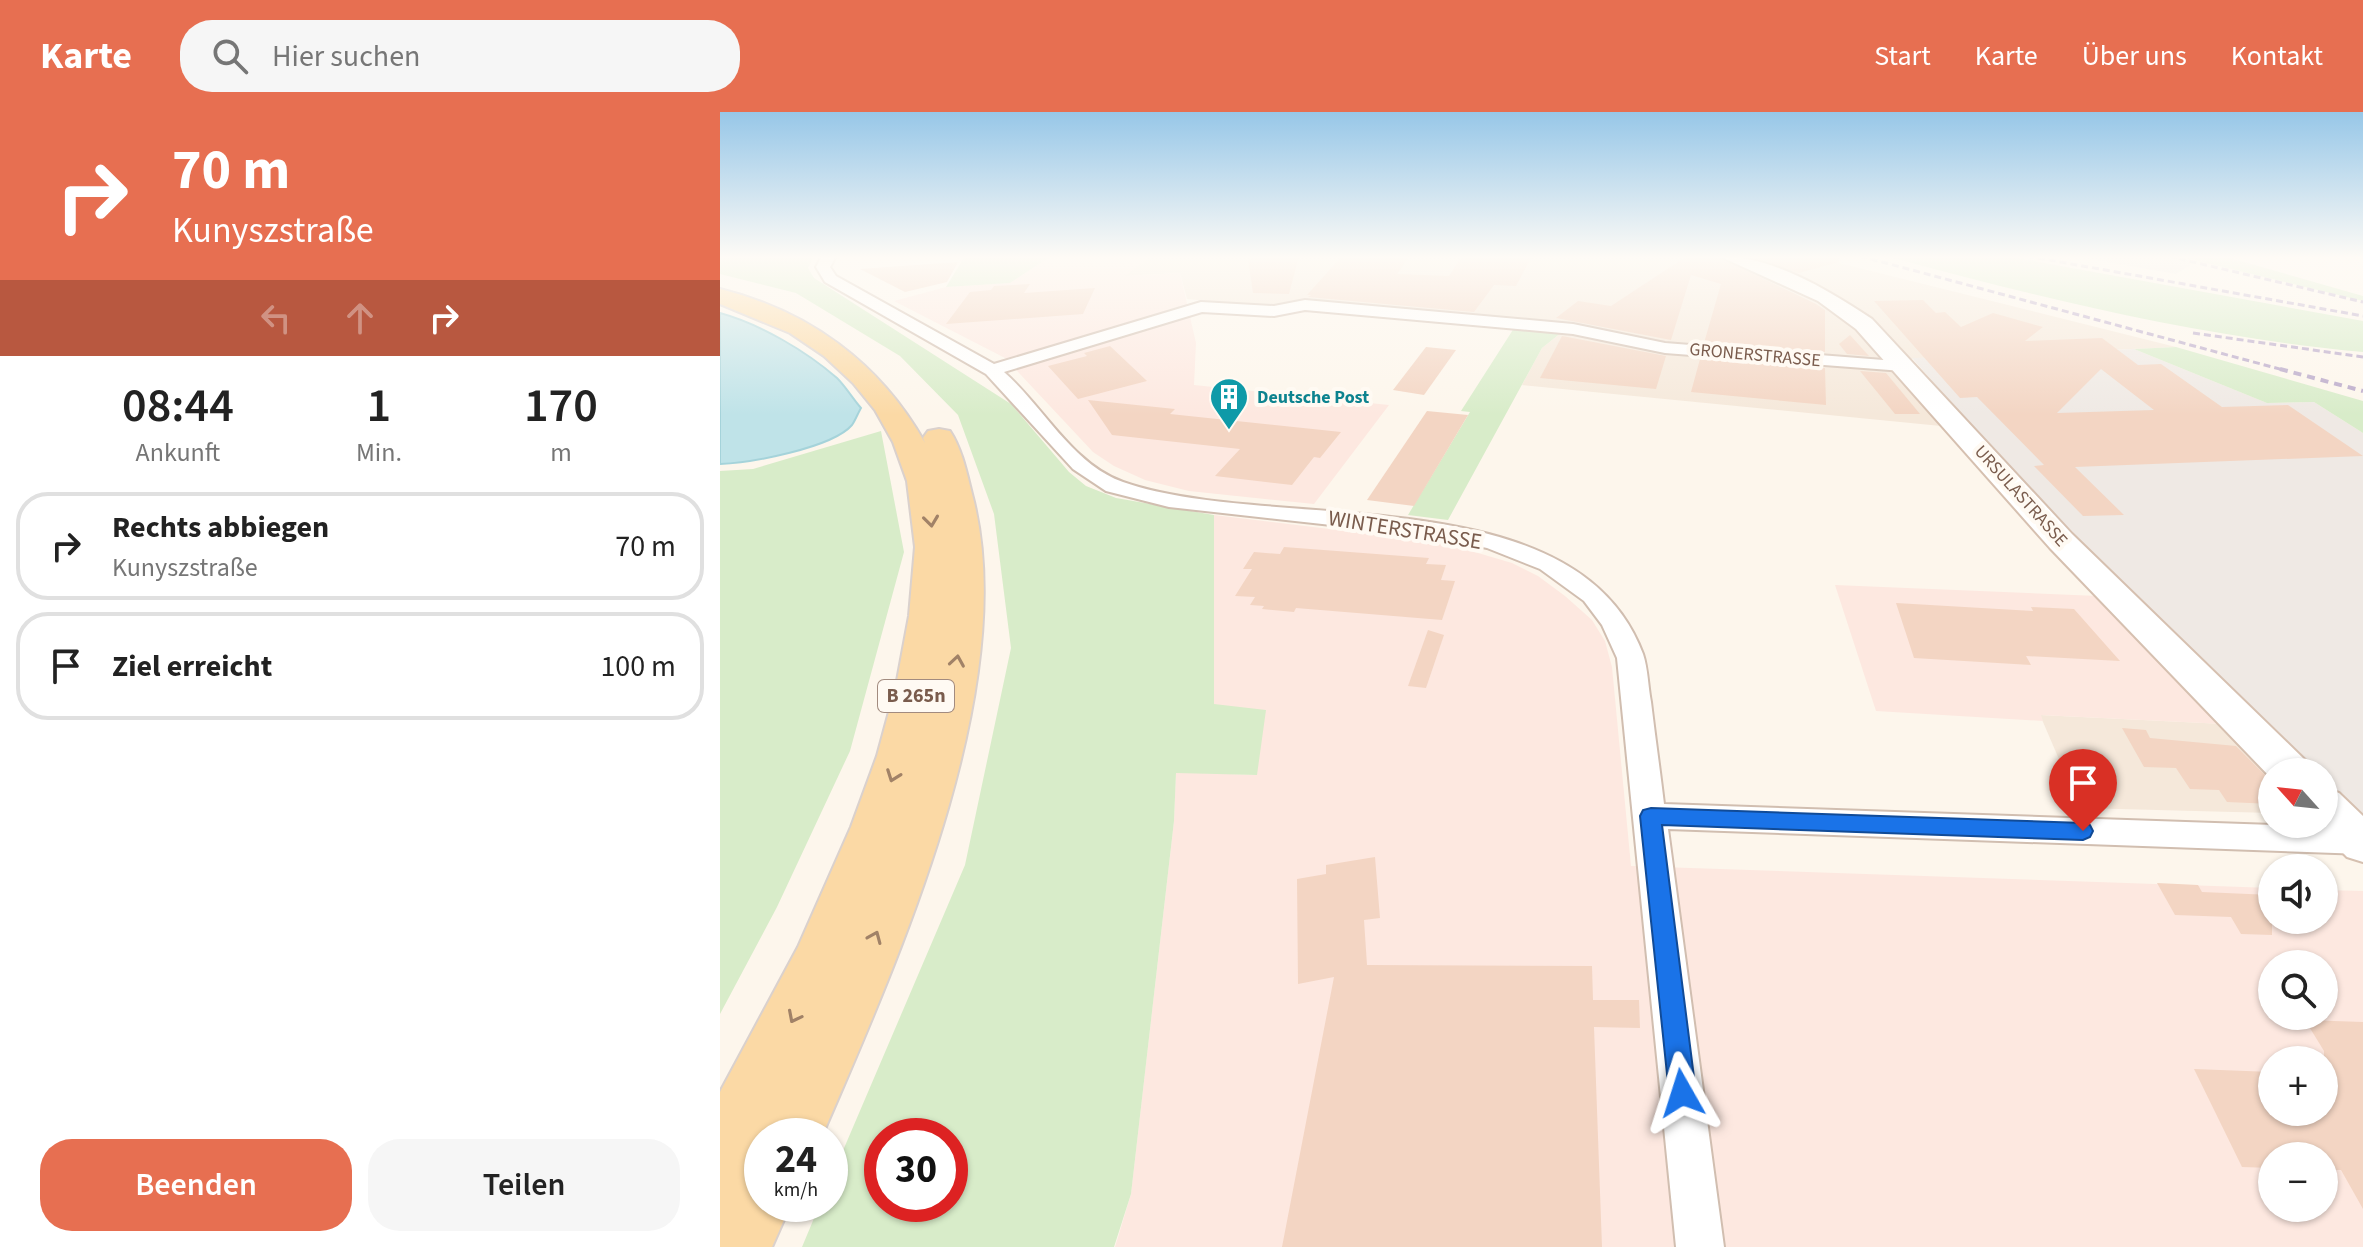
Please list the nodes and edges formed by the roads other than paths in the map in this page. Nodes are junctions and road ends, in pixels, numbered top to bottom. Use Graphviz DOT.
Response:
graph roads {
  1 [pos="753,309"];
  2 [pos="789,309"];
  3 [pos="883,309"];
  4 [pos="1194,309"];
  5 [pos="1237,309"];
  6 [pos="1285,309"];
  7 [pos="1349,309"];
  8 [pos="1843,309"];
  9 [pos="1903,366"];
  10 [pos="992,370"];
  11 [pos="2277,758"];
  12 [pos="1651,816"];
  13 [pos="2338,819"];
  14 [pos="2362,842"];
  15 [pos="795,1118"];
  16 [pos="720,1162"];
  17 [pos="746,1222"];
  18 [pos="733,1247"];
  19 [pos="1700,1247"];
  1 -- 16 [label="main road, B 265n, one-way"];
  15 -- 2 [label="main road, B 265n, one-way"];
  3 -- 10 [label="street, WINTERSTRASSE"];
  4 -- 10 [label="street, GRONERSTRASSE"];
  5 -- 6 [label="street, GRONERSTRASSE"];
  7 -- 9 [label="street, GRONERSTRASSE"];
  8 -- 9 [label="street, URSULASTRASSE"];
  9 -- 11 [label="street, URSULASTRASSE"];
  10 -- 12 [label="street, WINTERSTRASSE"];
  12 -- 14 [label="street"];
  12 -- 19 [label="street, WINTERSTRASSE"];
  13 -- 14 [label="street"];
  17 -- 18 [label="main road"];
}
